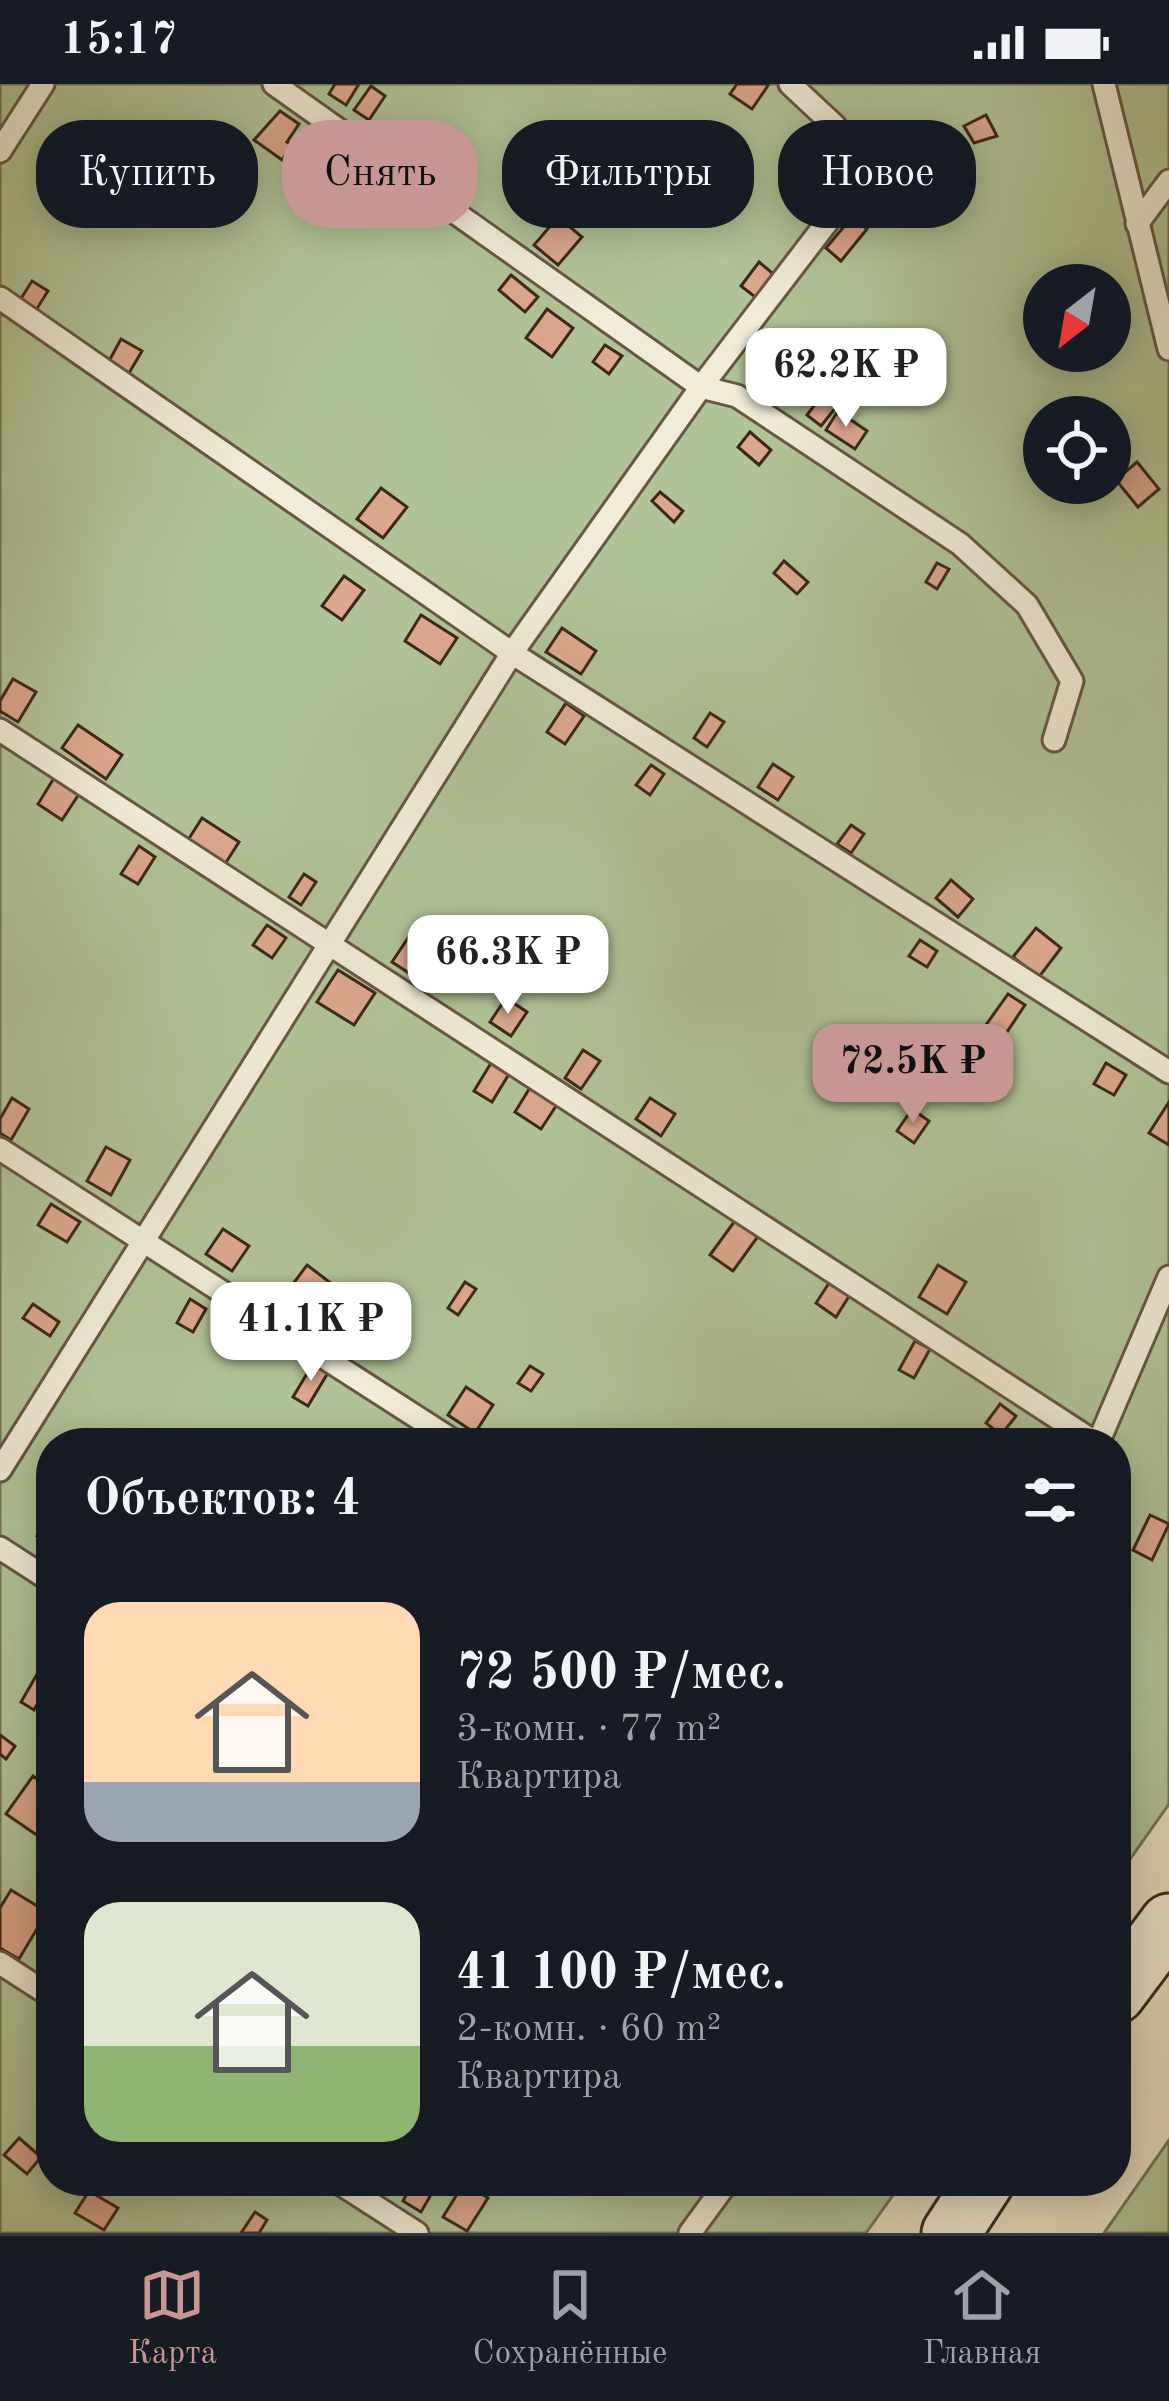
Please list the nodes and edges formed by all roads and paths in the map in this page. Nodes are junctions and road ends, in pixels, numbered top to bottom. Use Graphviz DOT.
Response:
graph roads {
  1 [pos="44,84"];
  2 [pos="274,84"];
  3 [pos="790,84"];
  4 [pos="1104,84"];
  5 [pos="0,151"];
  6 [pos="1169,181"];
  7 [pos="1137,224"];
  8 [pos="0,298"];
  9 [pos="1169,349"];
  10 [pos="701,387"];
  11 [pos="512,653"];
  12 [pos="0,730"];
  13 [pos="1054,740"];
  14 [pos="330,944"];
  15 [pos="1169,1072"];
  16 [pos="0,1149"];
  17 [pos="143,1241"];
  18 [pos="1169,1277"];
  19 [pos="434,1428"];
  20 [pos="1074,1428"];
  21 [pos="1104,1428"];
  22 [pos="0,1470"];
  23 [pos="0,1548"];
  24 [pos="36,1571"];
  25 [pos="1169,1923"];
  26 [pos="0,1964"];
  27 [pos="1131,1974"];
  28 [pos="36,1987"];
  29 [pos="359,2196"];
  30 [pos="717,2196"];
  31 [pos="975,2196"];
  32 [pos="417,2233"];
  33 [pos="690,2233"];
  34 [pos="951,2233"];
  1 -- 5 [label="lane"];
  2 -- 10 [label="lane"];
  3 -- 10 [label="lane"];
  4 -- 7 [label="lane"];
  6 -- 7 [label="lane"];
  7 -- 9 [label="lane"];
  8 -- 11 [label="lane"];
  10 -- 11 [label="lane"];
  10 -- 13 [label="lane"];
  11 -- 14 [label="lane"];
  11 -- 15 [label="lane"];
  12 -- 14 [label="lane"];
  14 -- 17 [label="lane"];
  14 -- 20 [label="lane"];
  16 -- 17 [label="lane"];
  17 -- 19 [label="lane"];
  17 -- 22 [label="lane"];
  18 -- 21 [label="lane"];
  23 -- 24 [label="lane"];
  25 -- 27 [label="main road"];
  26 -- 28 [label="lane"];
  29 -- 32 [label="lane"];
  30 -- 33 [label="lane"];
  31 -- 34 [label="main road"];
}
